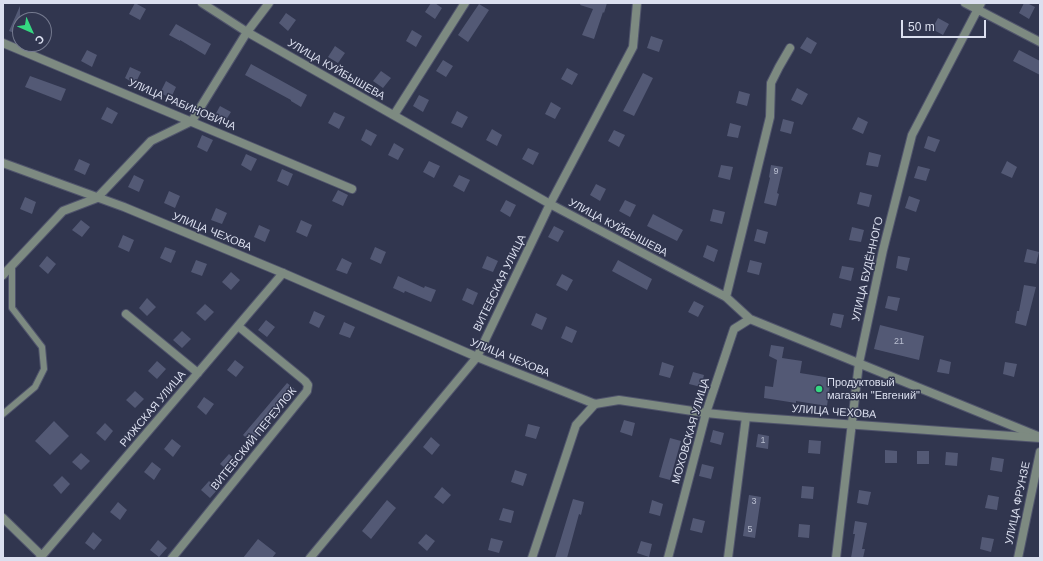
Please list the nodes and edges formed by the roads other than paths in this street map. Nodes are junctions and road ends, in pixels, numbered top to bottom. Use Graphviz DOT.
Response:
graph roads {
  1 [pos="202,3"];
  2 [pos="270,3"];
  3 [pos="465,3"];
  4 [pos="637,3"];
  5 [pos="965,3"];
  6 [pos="980,6"];
  7 [pos="248,32"];
  8 [pos="1040,42"];
  9 [pos="3,43"];
  10 [pos="790,48"];
  11 [pos="394,115"];
  12 [pos="192,121"];
  13 [pos="3,163"];
  14 [pos="352,189"];
  15 [pos="97,198"];
  16 [pos="550,204"];
  17 [pos="12,266"];
  18 [pos="283,273"];
  19 [pos="3,275"];
  20 [pos="726,297"];
  21 [pos="126,314"];
  22 [pos="750,319"];
  23 [pos="238,326"];
  24 [pos="477,357"];
  25 [pos="859,363"];
  26 [pos="198,373"];
  27 [pos="595,404"];
  28 [pos="706,413"];
  29 [pos="3,414"];
  30 [pos="746,417"];
  31 [pos="852,424"];
  32 [pos="1040,437"];
  33 [pos="1040,452"];
  34 [pos="3,518"];
  35 [pos="41,557"];
  36 [pos="312,557"];
  37 [pos="172,558"];
  38 [pos="532,558"];
  39 [pos="668,558"];
  40 [pos="728,558"];
  41 [pos="836,558"];
  42 [pos="1018,558"];
  1 -- 7 [label="street, УЛИЦА КУЙБЫШЕВА"];
  2 -- 7 [label="street"];
  3 -- 11 [label="street"];
  4 -- 16 [label="street, ВИТЕБСКАЯ УЛИЦА"];
  5 -- 6 [label="street"];
  6 -- 8 [label="street"];
  6 -- 25 [label="street, УЛИЦА БУДЁННОГО"];
  7 -- 11 [label="street, УЛИЦА КУЙБЫШЕВА"];
  7 -- 12 [label="street"];
  9 -- 12 [label="street, УЛИЦА РАБИНОВИЧА"];
  10 -- 20 [label="street"];
  11 -- 16 [label="street, УЛИЦА КУЙБЫШЕВА"];
  12 -- 14 [label="street, УЛИЦА РАБИНОВИЧА"];
  12 -- 15 [label="street"];
  13 -- 15 [label="street, УЛИЦА ЧЕХОВА"];
  15 -- 17 [label="street"];
  15 -- 18 [label="street, УЛИЦА ЧЕХОВА"];
  16 -- 20 [label="street, УЛИЦА КУЙБЫШЕВА"];
  16 -- 24 [label="street, ВИТЕБСКАЯ УЛИЦА"];
  17 -- 19 [label="street"];
  17 -- 29 [label="lane"];
  18 -- 23 [label="street, РИЖСКАЯ УЛИЦА"];
  18 -- 24 [label="street, УЛИЦА ЧЕХОВА"];
  20 -- 22 [label="street, УЛИЦА КУЙБЫШЕВА"];
  21 -- 26 [label="street"];
  22 -- 25 [label="street, УЛИЦА КУЙБЫШЕВА"];
  22 -- 28 [label="street, МОХОВСКАЯ УЛИЦА"];
  23 -- 26 [label="street, РИЖСКАЯ УЛИЦА"];
  23 -- 37 [label="street, ВИТЕБСКИЙ ПЕРЕУЛОК"];
  24 -- 27 [label="street, УЛИЦА ЧЕХОВА"];
  24 -- 36 [label="street, ВИТЕБСКАЯ УЛИЦА"];
  25 -- 31 [label="street, УЛИЦА БУДЁННОГО"];
  25 -- 32 [label="street, УЛИЦА КУЙБЫШЕВА"];
  26 -- 35 [label="street, РИЖСКАЯ УЛИЦА"];
  27 -- 28 [label="street, УЛИЦА ЧЕХОВА"];
  27 -- 38 [label="street"];
  28 -- 30 [label="street, УЛИЦА ЧЕХОВА"];
  28 -- 39 [label="street, МОХОВСКАЯ УЛИЦА"];
  30 -- 31 [label="street, УЛИЦА ЧЕХОВА"];
  30 -- 40 [label="street"];
  31 -- 32 [label="street, УЛИЦА ЧЕХОВА"];
  31 -- 41 [label="street, УЛИЦА БУДЁННОГО"];
  33 -- 42 [label="street, УЛИЦА ФРУНЗЕ"];
  34 -- 35 [label="street"];
}
